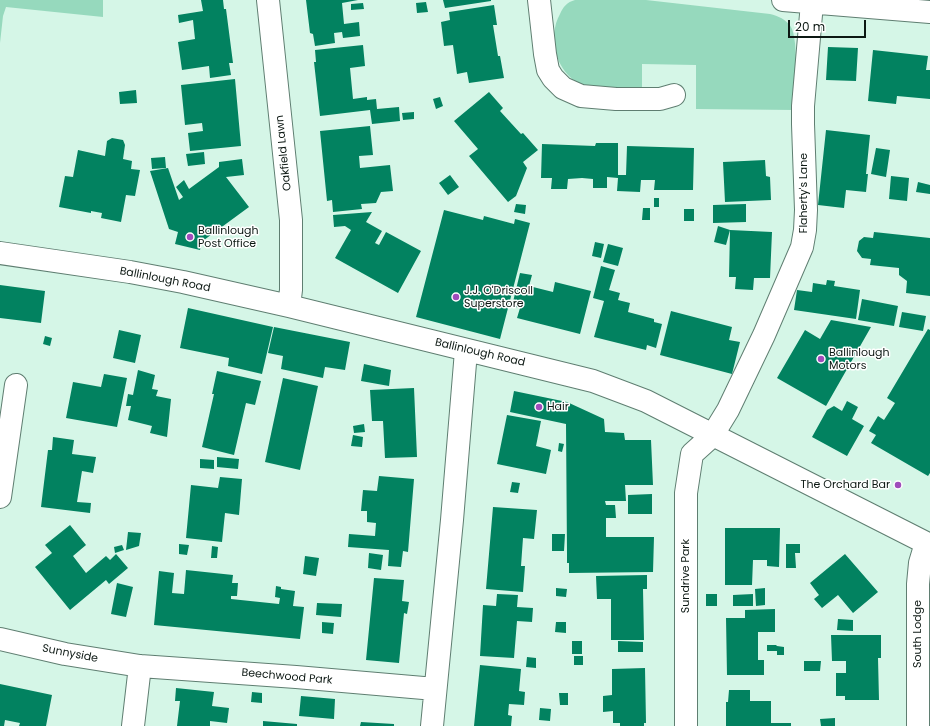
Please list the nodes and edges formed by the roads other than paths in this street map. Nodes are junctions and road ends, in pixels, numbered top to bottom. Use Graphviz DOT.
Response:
graph roads {
  1 [pos="268,0"];
  2 [pos="539,0"];
  3 [pos="783,0"];
  4 [pos="812,3"];
  5 [pos="930,12"];
  6 [pos="674,95"];
  7 [pos="0,253"];
  8 [pos="289,306"];
  9 [pos="466,351"];
  10 [pos="16,385"];
  11 [pos="712,436"];
  12 [pos="0,497"];
  13 [pos="928,544"];
  14 [pos="0,639"];
  15 [pos="140,666"];
  16 [pos="435,689"];
  17 [pos="133,726"];
  18 [pos="432,726"];
  19 [pos="686,726"];
  20 [pos="918,726"];
  1 -- 8 [label="street, Oakfield Lawn"];
  2 -- 6 [label="street"];
  3 -- 4 [label="street"];
  4 -- 5 [label="street"];
  4 -- 11 [label="street, Flaherty's Lane"];
  7 -- 8 [label="street, Ballinlough Road"];
  8 -- 9 [label="street, Ballinlough Road"];
  9 -- 11 [label="street, Ballinlough Road"];
  9 -- 16 [label="street"];
  10 -- 12 [label="street"];
  11 -- 13 [label="street, Ballinlough Road"];
  11 -- 19 [label="street, Sundrive Park"];
  13 -- 20 [label="street, South Lodge"];
  14 -- 15 [label="street, Sunnyside"];
  15 -- 16 [label="street, Beechwood Park"];
  15 -- 17 [label="street"];
  16 -- 18 [label="street"];
}
